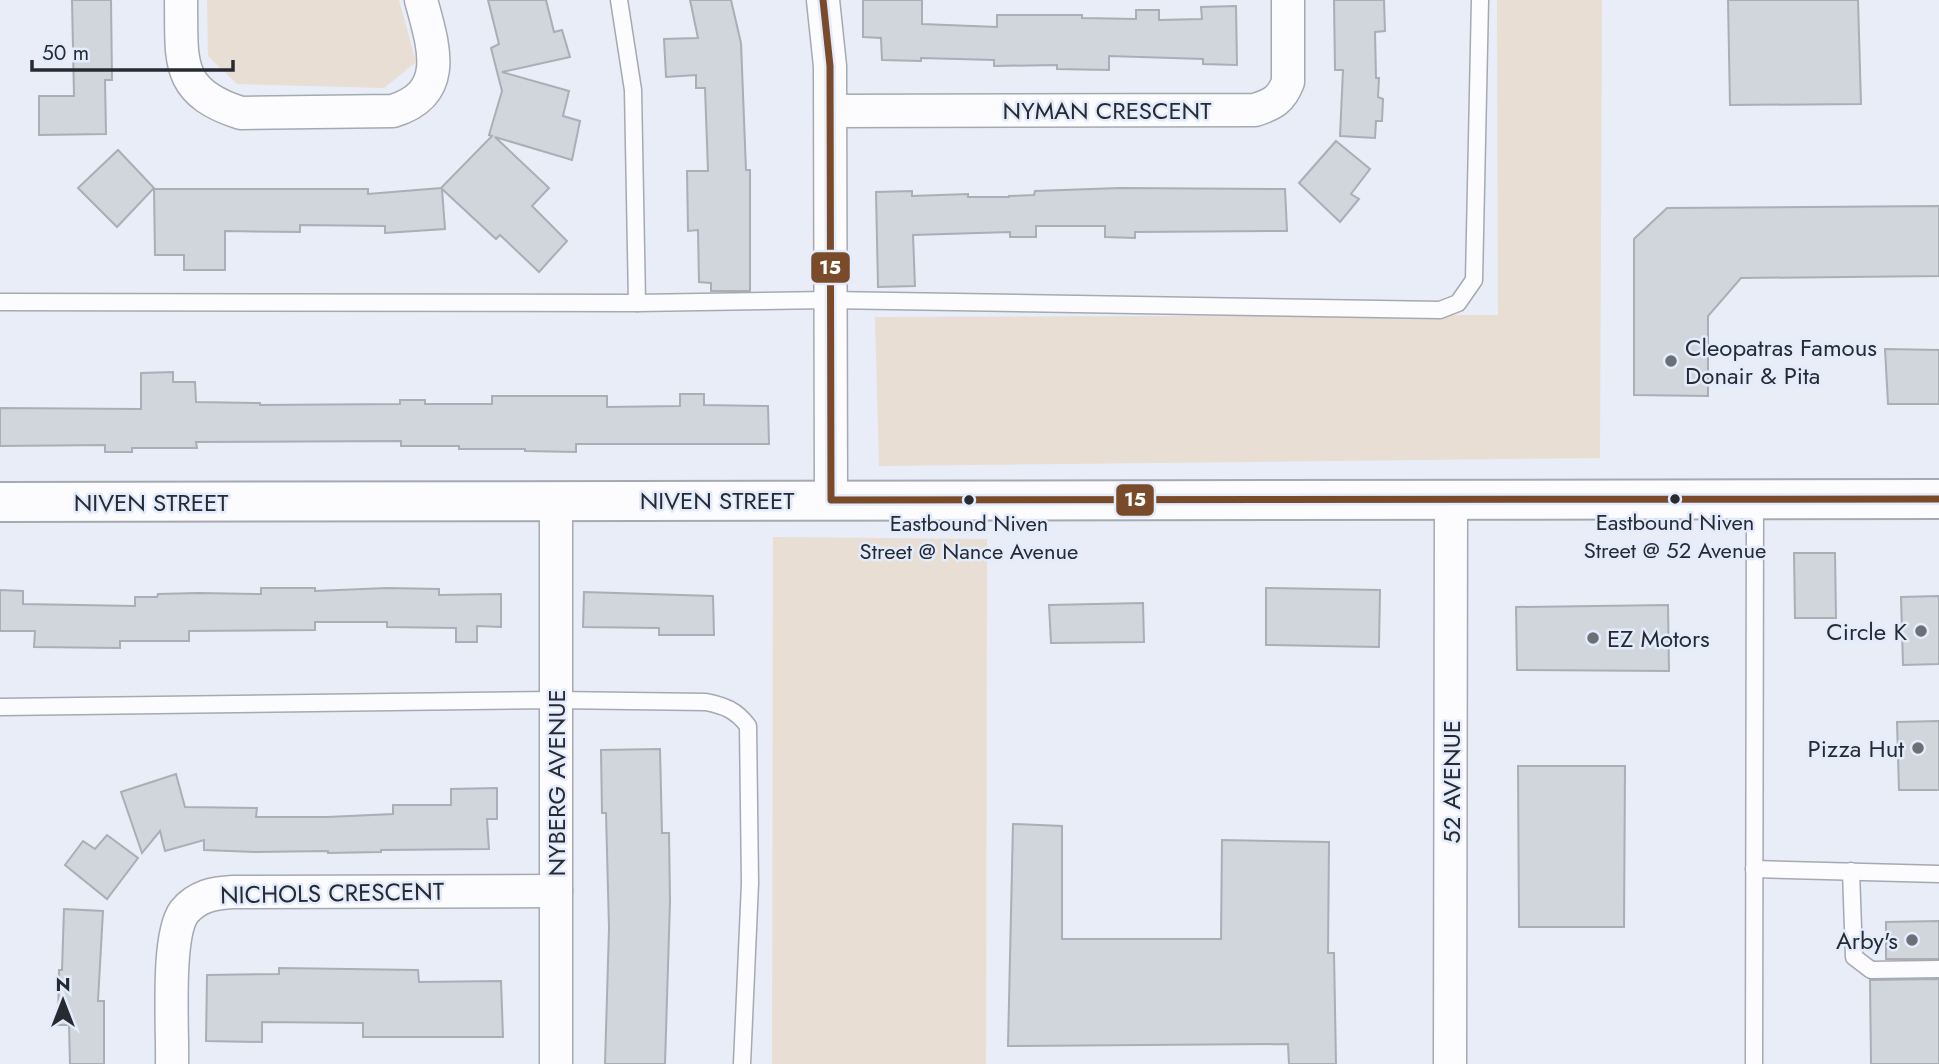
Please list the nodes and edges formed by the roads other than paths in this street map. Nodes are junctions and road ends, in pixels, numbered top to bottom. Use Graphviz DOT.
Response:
graph roads {
  1 [pos="181,0"];
  2 [pos="421,0"];
  3 [pos="619,0"];
  4 [pos="823,0"];
  5 [pos="1288,0"];
  6 [pos="1480,0"];
  7 [pos="831,111"];
  8 [pos="829,300"];
  9 [pos="0,302"];
  10 [pos="637,303"];
  11 [pos="1451,499"];
  12 [pos="1755,499"];
  13 [pos="1939,499"];
  14 [pos="831,500"];
  15 [pos="556,501"];
  16 [pos="0,502"];
  17 [pos="555,700"];
  18 [pos="0,707"];
  19 [pos="1755,869"];
  20 [pos="1851,871"];
  21 [pos="1939,874"];
  22 [pos="556,891"];
  23 [pos="1939,969"];
  24 [pos="172,1064"];
  25 [pos="556,1064"];
  26 [pos="742,1064"];
  27 [pos="1450,1064"];
  28 [pos="1754,1064"];
  1 -- 2 [label="street"];
  3 -- 10 [label="lane"];
  4 -- 7 [label="street"];
  5 -- 7 [label="street, NYMAN CRESCENT"];
  6 -- 8 [label="lane"];
  7 -- 8 [label="street"];
  8 -- 10 [label="lane"];
  8 -- 14 [label="street"];
  9 -- 10 [label="lane"];
  11 -- 12 [label="street, NIVEN STREET"];
  11 -- 14 [label="street, NIVEN STREET"];
  11 -- 27 [label="street, 52 AVENUE"];
  12 -- 13 [label="street, NIVEN STREET"];
  12 -- 19 [label="lane"];
  14 -- 15 [label="street, NIVEN STREET"];
  15 -- 16 [label="street, NIVEN STREET"];
  15 -- 17 [label="street, NYBERG AVENUE"];
  17 -- 18 [label="lane"];
  17 -- 22 [label="street, NYBERG AVENUE"];
  17 -- 26 [label="lane"];
  19 -- 20 [label="lane"];
  19 -- 28 [label="lane"];
  20 -- 21 [label="lane"];
  20 -- 23 [label="lane"];
  22 -- 24 [label="street, NICHOLS CRESCENT"];
  22 -- 25 [label="street, NYBERG AVENUE"];
}
